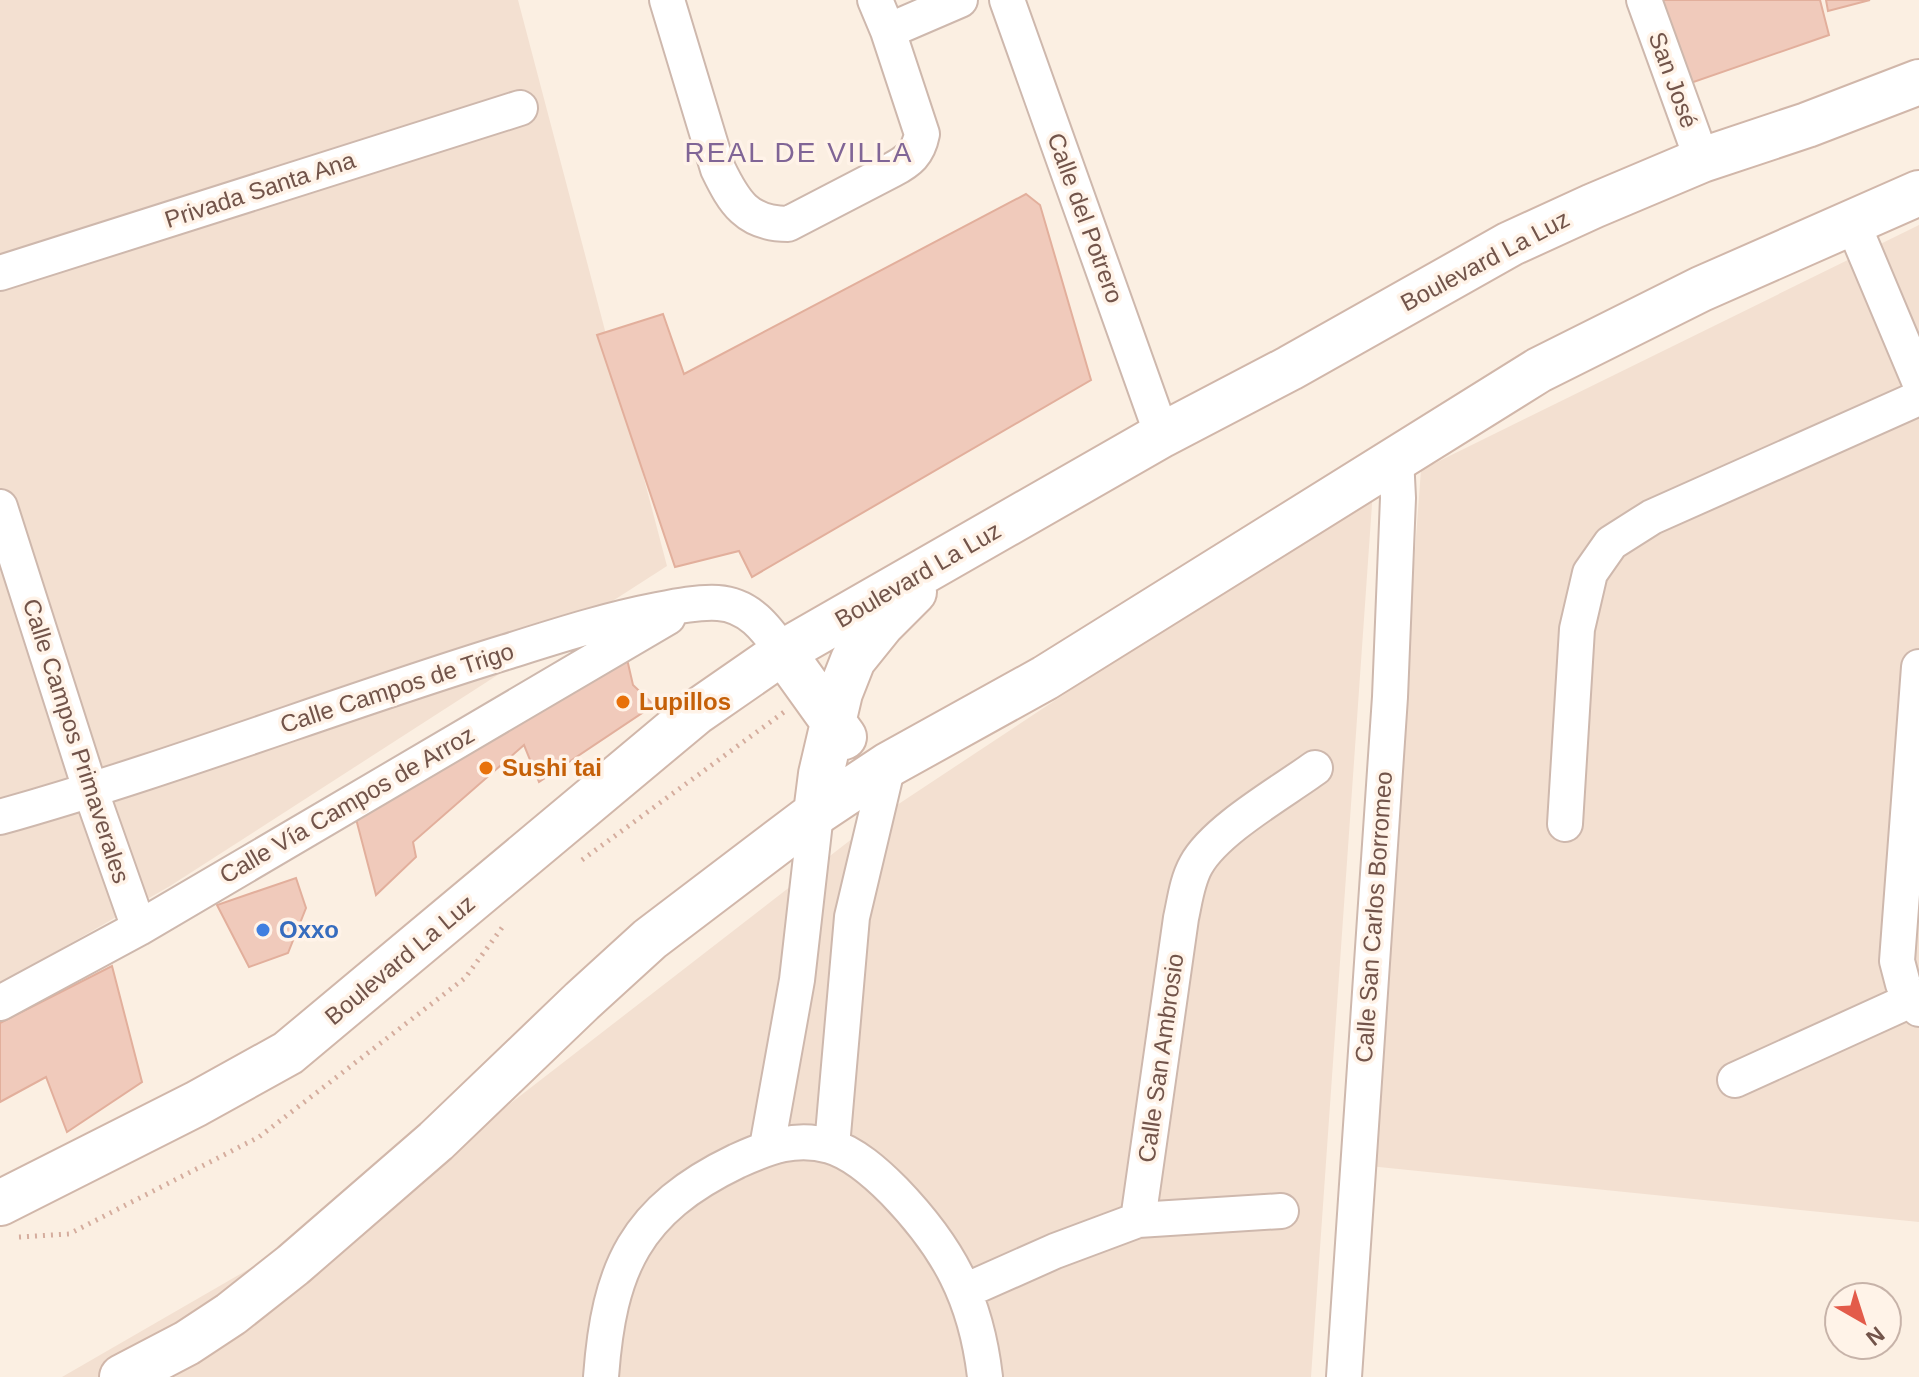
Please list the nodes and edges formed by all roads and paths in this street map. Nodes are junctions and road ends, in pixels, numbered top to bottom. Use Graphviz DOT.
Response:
graph roads {
  1 [pos="667,0"];
  2 [pos="875,0"];
  3 [pos="960,0"];
  4 [pos="1007,0"];
  5 [pos="1644,0"];
  6 [pos="888,31"];
  7 [pos="1919,82"];
  8 [pos="520,108"];
  9 [pos="1702,160"];
  10 [pos="1919,193"];
  11 [pos="1853,224"];
  12 [pos="0,273"];
  13 [pos="1919,381"];
  14 [pos="1919,398"];
  15 [pos="1162,435"];
  16 [pos="1396,457"];
  17 [pos="0,507"];
  18 [pos="946,559"];
  19 [pos="691,604"];
  20 [pos="783,652"];
  21 [pos="1919,667"];
  22 [pos="822,709"];
  23 [pos="888,765"];
  24 [pos="1315,768"];
  25 [pos="91,792"];
  26 [pos="816,813"];
  27 [pos="0,817"];
  28 [pos="1565,824"];
  29 [pos="576,865"];
  30 [pos="804,916"];
  31 [pos="852,917"];
  32 [pos="506,922"];
  33 [pos="139,928"];
  34 [pos="0,1003"];
  35 [pos="1915,1004"];
  36 [pos="1735,1080"];
  37 [pos="832,1146"];
  38 [pos="767,1147"];
  39 [pos="1281,1211"];
  40 [pos="3,1220"];
  41 [pos="1138,1220"];
  42 [pos="965,1291"];
  43 [pos="122,1377"];
  44 [pos="601,1377"];
  45 [pos="985,1377"];
  46 [pos="1344,1377"];
  1 -- 6 [label="street"];
  2 -- 6 [label="street"];
  3 -- 6 [label="street"];
  4 -- 15 [label="street, Calle del Potrero"];
  5 -- 9 [label="street, San José"];
  7 -- 9 [label="main road, Boulevard La Luz"];
  8 -- 12 [label="street, Privada Santa Ana"];
  9 -- 15 [label="main road, Boulevard La Luz"];
  10 -- 11 [label="main road"];
  11 -- 13 [label="street"];
  11 -- 16 [label="main road"];
  14 -- 28 [label="street"];
  15 -- 18 [label="main road, Boulevard La Luz"];
  16 -- 23 [label="main road"];
  16 -- 46 [label="street, Calle San Carlos Borromeo"];
  17 -- 25 [label="street, Calle Campos Primaverales"];
  18 -- 20 [label="main road, Boulevard La Luz"];
  18 -- 22 [label="main road"];
  19 -- 20 [label="street, Calle Campos de Trigo"];
  19 -- 25 [label="street, Calle Campos de Trigo"];
  19 -- 33 [label="street, Calle Vía Campos de Arroz"];
  20 -- 22 [label="main road"];
  20 -- 40 [label="main road, Boulevard La Luz"];
  21 -- 35 [label="street"];
  22 -- 23 [label="main road"];
  22 -- 26 [label="main road"];
  22 -- 29 [label="path"];
  23 -- 26 [label="main road"];
  23 -- 31 [label="street"];
  24 -- 41 [label="street, Calle San Ambrosio"];
  25 -- 27 [label="street, Calle Campos de Trigo"];
  25 -- 33 [label="street, Calle Campos Primaverales"];
  26 -- 30 [label="street"];
  26 -- 43 [label="main road"];
  30 -- 31 [label="street"];
  30 -- 38 [label="street"];
  31 -- 37 [label="street"];
  32 -- 40 [label="path"];
  33 -- 34 [label="street, Calle Vía Campos de Arroz"];
  35 -- 36 [label="street"];
  37 -- 38 [label="street"];
  37 -- 42 [label="street"];
  38 -- 44 [label="street"];
  39 -- 41 [label="street"];
  41 -- 42 [label="street"];
  42 -- 45 [label="street"];
}
